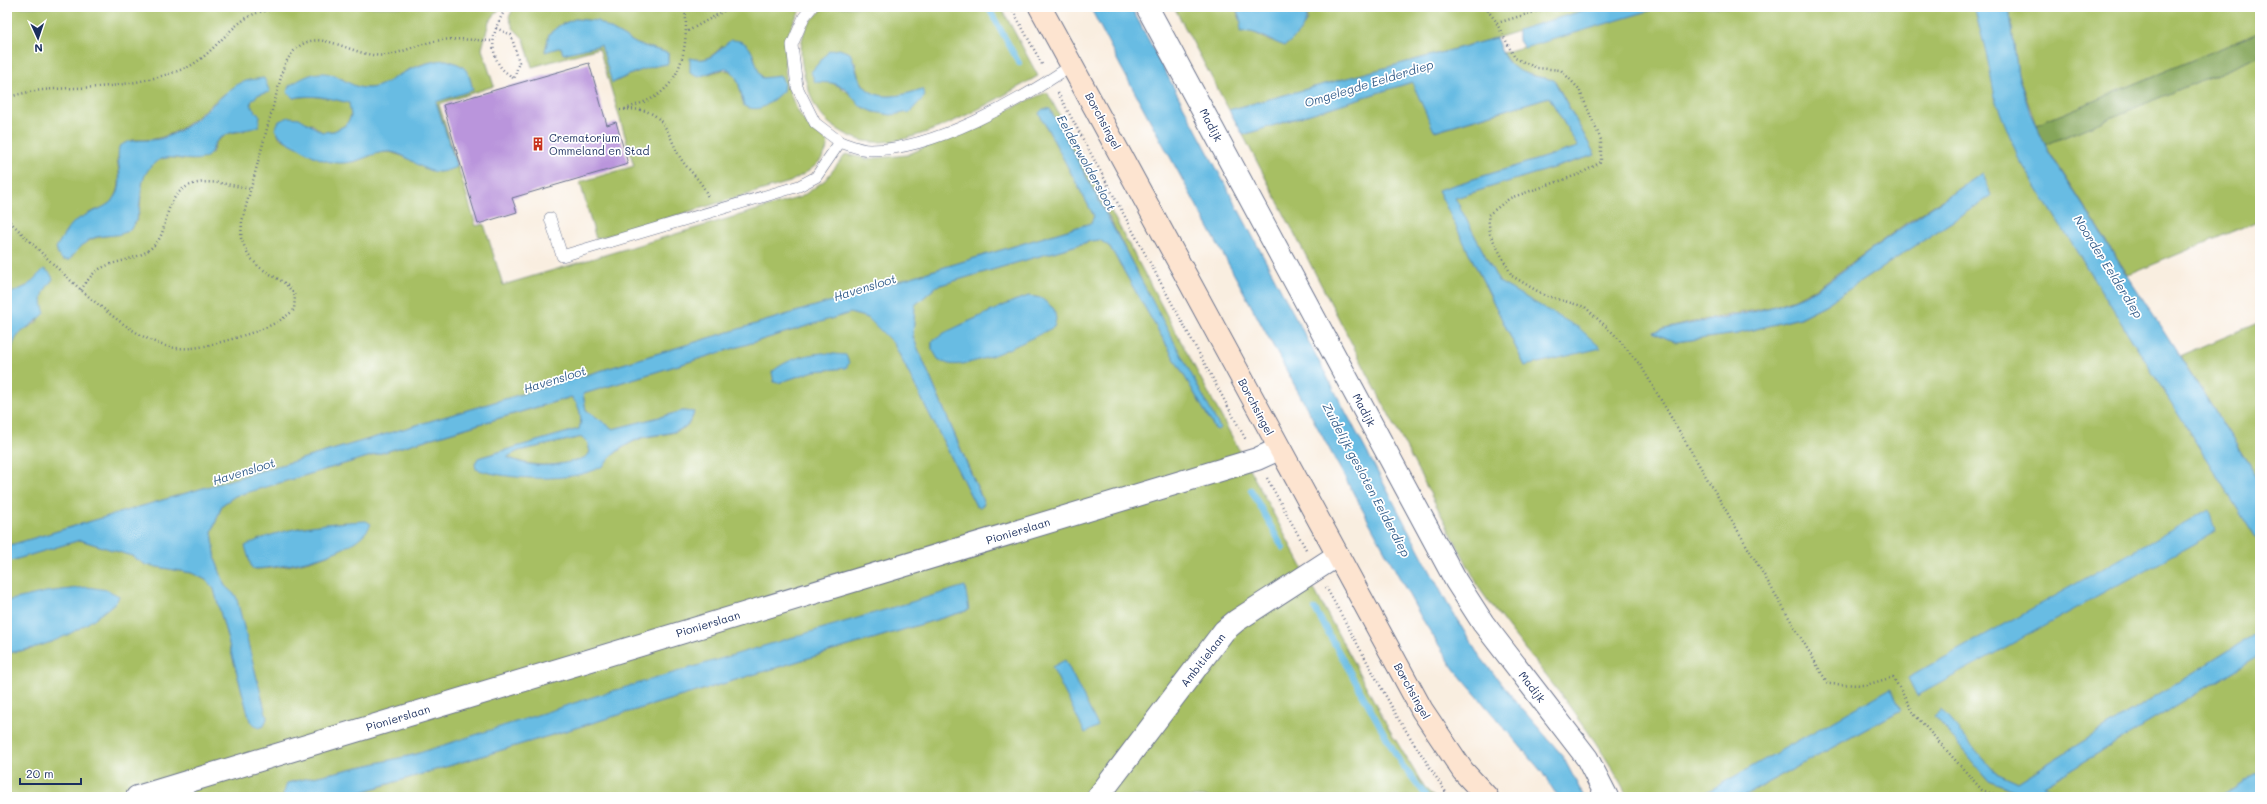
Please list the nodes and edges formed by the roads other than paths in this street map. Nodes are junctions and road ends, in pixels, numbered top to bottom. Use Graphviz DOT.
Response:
graph roads {
  1 [pos="812,7"];
  2 [pos="1040,7"];
  3 [pos="1147,7"];
  4 [pos="1072,65"];
  5 [pos="840,142"];
  6 [pos="550,218"];
  7 [pos="1279,449"];
  8 [pos="1338,555"];
  9 [pos="1483,796"];
  10 [pos="137,797"];
  11 [pos="1098,797"];
  12 [pos="1608,797"];
  1 -- 5 [label="lane"];
  2 -- 4 [label="main road, Borchsingel"];
  3 -- 12 [label="street, Madijk"];
  4 -- 5 [label="lane"];
  4 -- 7 [label="main road, Borchsingel"];
  5 -- 6 [label="lane"];
  7 -- 8 [label="main road, Borchsingel"];
  7 -- 10 [label="street, Pionierslaan"];
  8 -- 9 [label="main road, Borchsingel"];
  8 -- 11 [label="street, Ambitielaan"];
}
